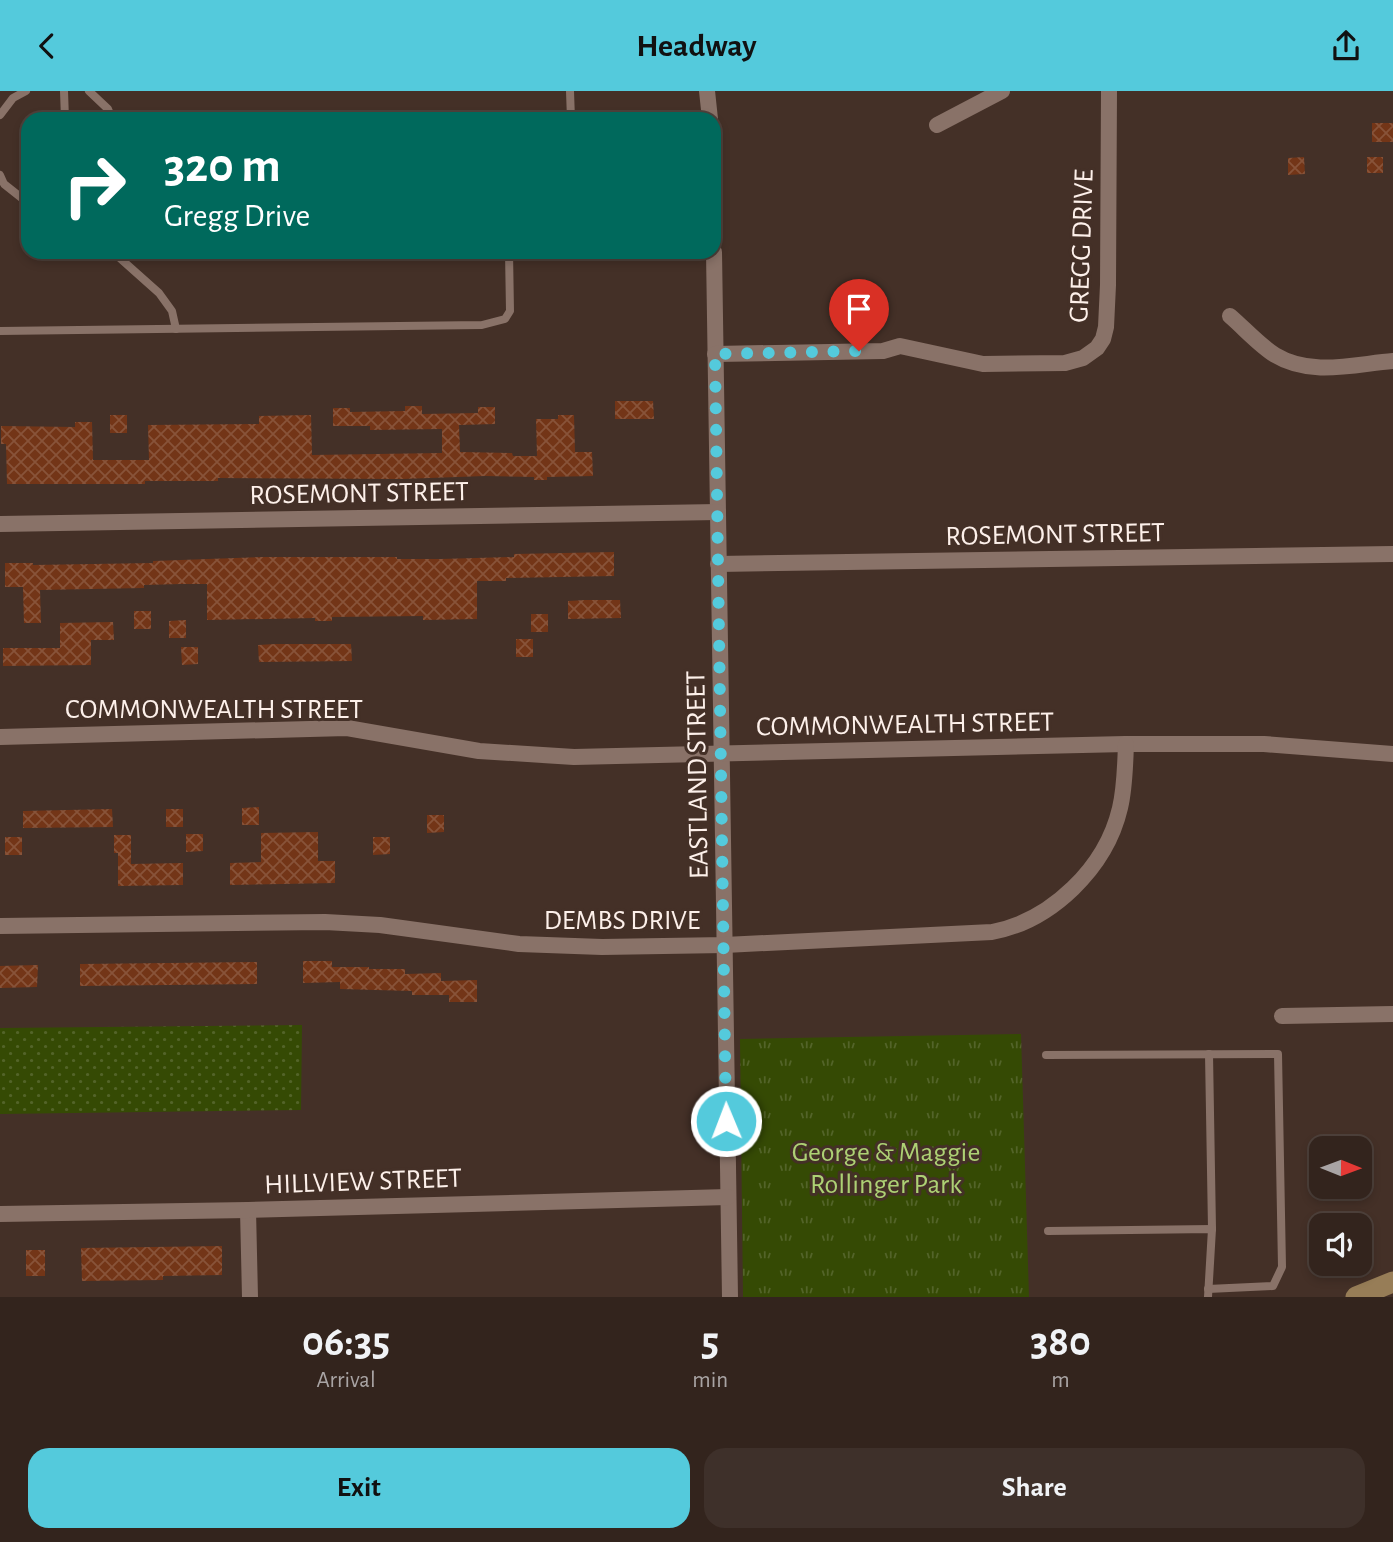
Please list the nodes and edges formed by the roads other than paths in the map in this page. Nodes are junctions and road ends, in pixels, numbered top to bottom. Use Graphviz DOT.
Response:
graph roads {
  1 [pos="26,91"];
  2 [pos="64,91"];
  3 [pos="89,91"];
  4 [pos="569,91"];
  5 [pos="707,91"];
  6 [pos="1002,91"];
  7 [pos="1109,91"];
  8 [pos="65,112"];
  9 [pos="109,112"];
  10 [pos="570,112"];
  11 [pos="709,112"];
  12 [pos="0,115"];
  13 [pos="937,125"];
  14 [pos="0,175"];
  15 [pos="21,197"];
  16 [pos="121,259"];
  17 [pos="509,259"];
  18 [pos="714,259"];
  19 [pos="1230,316"];
  20 [pos="176,329"];
  21 [pos="0,331"];
  22 [pos="715,354"];
  23 [pos="1393,361"];
  24 [pos="718,512"];
  25 [pos="0,524"];
  26 [pos="1393,554"];
  27 [pos="718,564"];
  28 [pos="0,737"];
  29 [pos="1126,744"];
  30 [pos="722,754"];
  31 [pos="1393,754"];
  32 [pos="0,926"];
  33 [pos="725,945"];
  34 [pos="1393,1014"];
  35 [pos="1282,1016"];
  36 [pos="1209,1054"];
  37 [pos="1046,1055"];
  38 [pos="728,1196"];
  39 [pos="248,1210"];
  40 [pos="0,1214"];
  41 [pos="1212,1229"];
  42 [pos="1048,1231"];
  43 [pos="1393,1282"];
  44 [pos="1208,1293"];
  45 [pos="250,1297"];
  46 [pos="730,1297"];
  47 [pos="1356,1297"];
  1 -- 12 [label="lane"];
  2 -- 8 [label="lane"];
  3 -- 9 [label="lane"];
  4 -- 10 [label="lane"];
  5 -- 11 [label="street"];
  6 -- 13 [label="street"];
  7 -- 22 [label="street, GREGG DRIVE"];
  14 -- 15 [label="lane"];
  16 -- 20 [label="lane"];
  17 -- 20 [label="lane"];
  18 -- 22 [label="street, EASTLAND STREET"];
  19 -- 23 [label="street"];
  20 -- 21 [label="lane"];
  22 -- 24 [label="street, EASTLAND STREET"];
  24 -- 25 [label="street, ROSEMONT STREET"];
  24 -- 27 [label="street, EASTLAND STREET"];
  26 -- 27 [label="street, ROSEMONT STREET"];
  27 -- 30 [label="street, EASTLAND STREET"];
  28 -- 30 [label="street, COMMONWEALTH STREET"];
  29 -- 30 [label="street, COMMONWEALTH STREET"];
  29 -- 31 [label="street, COMMONWEALTH STREET"];
  29 -- 33 [label="street, DEMBS DRIVE"];
  30 -- 33 [label="street, EASTLAND STREET"];
  32 -- 33 [label="street, DEMBS DRIVE"];
  33 -- 38 [label="street, EASTLAND STREET"];
  34 -- 35 [label="street"];
  36 -- 37 [label="lane"];
  36 -- 41 [label="lane"];
  36 -- 44 [label="lane"];
  38 -- 39 [label="street, HILLVIEW STREET"];
  38 -- 46 [label="street, EASTLAND STREET"];
  39 -- 40 [label="street, HILLVIEW STREET"];
  39 -- 45 [label="street"];
  41 -- 42 [label="lane"];
  41 -- 44 [label="lane"];
  43 -- 47 [label="main road"];
}
